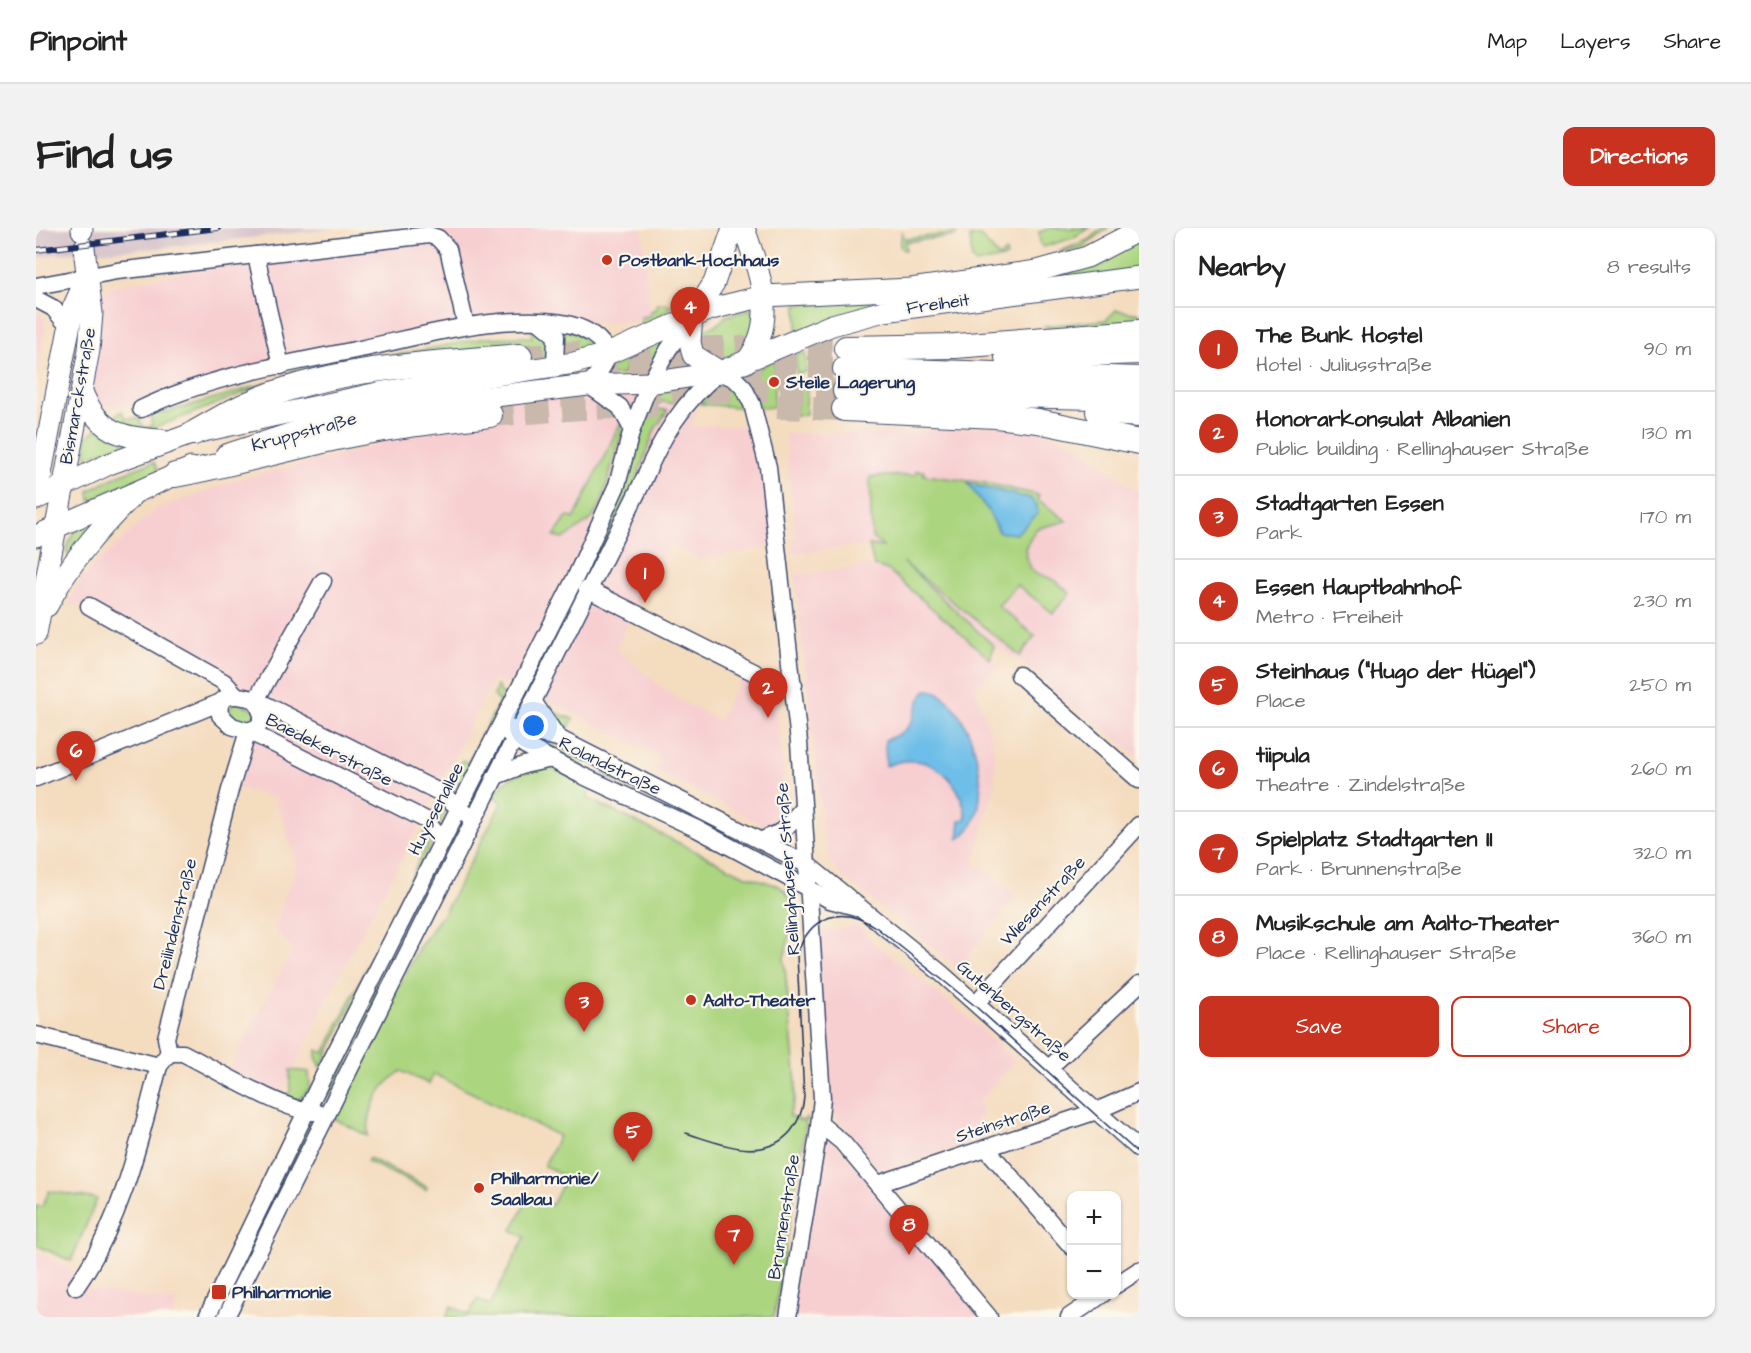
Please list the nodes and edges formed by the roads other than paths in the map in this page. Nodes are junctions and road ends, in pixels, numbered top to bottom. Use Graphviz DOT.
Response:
graph roads {
  1 [pos="733,228"];
  2 [pos="744,228"];
  3 [pos="1139,230"];
  4 [pos="83,236"];
  5 [pos="1117,237"];
  6 [pos="256,255"];
  7 [pos="87,276"];
  8 [pos="1139,277"];
  9 [pos="1109,283"];
  10 [pos="36,286"];
  11 [pos="1139,293"];
  12 [pos="764,296"];
  13 [pos="36,299"];
  14 [pos="692,316"];
  15 [pos="538,322"];
  16 [pos="69,327"];
  17 [pos="466,327"];
  18 [pos="1139,332"];
  19 [pos="1139,352"];
  20 [pos="607,354"];
  21 [pos="520,356"];
  22 [pos="745,363"];
  23 [pos="281,366"];
  24 [pos="555,367"];
  25 [pos="720,372"];
  26 [pos="850,377"];
  27 [pos="1139,379"];
  28 [pos="650,383"];
  29 [pos="588,386"];
  30 [pos="82,392"];
  31 [pos="1126,400"];
  32 [pos="141,409"];
  33 [pos="490,415"];
  34 [pos="49,424"];
  35 [pos="632,429"];
  36 [pos="194,433"];
  37 [pos="171,440"];
  38 [pos="1131,441"];
  39 [pos="36,444"];
  40 [pos="175,475"];
  41 [pos="61,487"];
  42 [pos="138,490"];
  43 [pos="36,499"];
  44 [pos="55,526"];
  45 [pos="36,536"];
  46 [pos="323,581"];
  47 [pos="587,590"];
  48 [pos="89,606"];
  49 [pos="38,627"];
  50 [pos="1020,675"];
  51 [pos="794,685"];
  52 [pos="228,698"];
  53 [pos="256,700"];
  54 [pos="533,701"];
  55 [pos="500,727"];
  56 [pos="248,731"];
  57 [pos="518,733"];
  58 [pos="558,738"];
  59 [pos="552,759"];
  60 [pos="597,759"];
  61 [pos="39,773"];
  62 [pos="579,774"];
  63 [pos="496,776"];
  64 [pos="1139,780"];
  65 [pos="459,807"];
  66 [pos="803,808"];
  67 [pos="473,820"];
  68 [pos="1139,825"];
  69 [pos="762,840"];
  70 [pos="442,841"];
  71 [pos="808,865"];
  72 [pos="809,888"];
  73 [pos="857,907"];
  74 [pos="1135,987"];
  75 [pos="976,1003"];
  76 [pos="1139,1007"];
  77 [pos="36,1035"];
  78 [pos="164,1060"];
  79 [pos="1050,1068"];
  80 [pos="1139,1092"];
  81 [pos="330,1110"];
  82 [pos="1097,1111"];
  83 [pos="306,1113"];
  84 [pos="820,1124"];
  85 [pos="986,1148"];
  86 [pos="1139,1149"];
  87 [pos="878,1184"];
  88 [pos="1069,1245"];
  89 [pos="1139,1270"];
  90 [pos="1121,1282"];
  91 [pos="76,1287"];
  92 [pos="1096,1299"];
  93 [pos="207,1317"];
  94 [pos="226,1317"];
  95 [pos="788,1317"];
  96 [pos="989,1317"];
  97 [pos="1070,1317"];
  1 -- 14 [label="main road"];
  2 -- 12 [label="main road"];
  3 -- 5 [label="main road, Freiheit"];
  4 -- 7 [label="main road"];
  5 -- 12 [label="main road, Freiheit"];
  6 -- 7 [label="street"];
  6 -- 17 [label="street"];
  6 -- 23 [label="street"];
  7 -- 10 [label="street"];
  7 -- 16 [label="main road, Bismarckstraße"];
  7 -- 30 [label="main road, Bismarckstraße"];
  8 -- 9 [label="main road, Freiheit"];
  9 -- 11 [label="main road"];
  9 -- 22 [label="main road, Freiheit"];
  12 -- 14 [label="main road, Freiheit"];
  12 -- 22 [label="main road"];
  13 -- 16 [label="street"];
  14 -- 20 [label="main road, Kruppstraße"];
  14 -- 25 [label="main road"];
  14 -- 28 [label="street, Huyssenallee"];
  15 -- 17 [label="street"];
  15 -- 20 [label="street"];
  15 -- 24 [label="street"];
  16 -- 34 [label="main road, Bismarckstraße"];
  17 -- 23 [label="street"];
  18 -- 26 [label="highway"];
  19 -- 26 [label="highway"];
  20 -- 24 [label="main road, Kruppstraße"];
  20 -- 29 [label="street"];
  21 -- 36 [label="highway"];
  22 -- 25 [label="main road, Freiheit"];
  23 -- 32 [label="street"];
  24 -- 36 [label="main road, Kruppstraße"];
  25 -- 28 [label="main road, Kruppstraße"];
  25 -- 47 [label="street, Huyssenallee"];
  25 -- 51 [label="street, Rellinghauser Straße"];
  26 -- 31 [label="highway"];
  26 -- 31 [label="highway"];
  26 -- 38 [label="highway"];
  27 -- 31 [label="highway"];
  28 -- 29 [label="main road, Kruppstraße"];
  28 -- 35 [label="street, Huyssenallee"];
  29 -- 35 [label="street"];
  29 -- 40 [label="main road, Kruppstraße"];
  30 -- 37 [label="main road"];
  30 -- 41 [label="main road, Bismarckstraße"];
  33 -- 40 [label="highway"];
  34 -- 39 [label="main road"];
  34 -- 43 [label="main road, Bismarckstraße"];
  35 -- 55 [label="street, Huyssenallee"];
  36 -- 37 [label="main road, Kruppstraße"];
  37 -- 41 [label="main road, Kruppstraße"];
  40 -- 42 [label="main road, Kruppstraße"];
  41 -- 43 [label="main road, Kruppstraße"];
  41 -- 44 [label="main road, Bismarckstraße"];
  42 -- 44 [label="main road, Kruppstraße"];
  42 -- 49 [label="main road"];
  43 -- 44 [label="main road"];
  44 -- 45 [label="main road, Kruppstraße"];
  44 -- 49 [label="main road, Bismarckstraße"];
  46 -- 53 [label="street"];
  47 -- 51 [label="street"];
  47 -- 54 [label="street, Huyssenallee"];
  48 -- 52 [label="street, Baedekerstraße"];
  50 -- 64 [label="street"];
  51 -- 66 [label="street, Rellinghauser Straße"];
  52 -- 53 [label="street, Baedekerstraße"];
  52 -- 56 [label="street, Baedekerstraße"];
  52 -- 61 [label="street"];
  53 -- 56 [label="street, Dreilindenstraße"];
  53 -- 65 [label="street, Baedekerstraße"];
  54 -- 57 [label="street, Huyssenallee"];
  54 -- 58 [label="street"];
  55 -- 57 [label="street, Rolandstraße"];
  55 -- 65 [label="street, Huyssenallee"];
  56 -- 70 [label="street, Baedekerstraße"];
  56 -- 78 [label="street, Dreilindenstraße"];
  57 -- 58 [label="street, Rolandstraße"];
  57 -- 59 [label="street, Rolandstraße"];
  57 -- 63 [label="street, Huyssenallee"];
  58 -- 60 [label="street, Rolandstraße"];
  59 -- 62 [label="street, Rolandstraße"];
  59 -- 63 [label="street"];
  60 -- 62 [label="street"];
  60 -- 69 [label="street, Rolandstraße"];
  62 -- 72 [label="street, Rolandstraße"];
  63 -- 67 [label="street, Huyssenallee"];
  65 -- 67 [label="street, Baedekerstraße"];
  65 -- 70 [label="street, Huyssenallee"];
  66 -- 69 [label="street"];
  66 -- 71 [label="street, Rellinghauser Straße"];
  67 -- 81 [label="street, Huyssenallee"];
  68 -- 75 [label="street, Wiesenstraße"];
  69 -- 71 [label="street, Rolandstraße"];
  70 -- 83 [label="street, Huyssenallee"];
  71 -- 72 [label="street, Rellinghauser Straße"];
  71 -- 73 [label="street, Gutenbergstraße"];
  72 -- 73 [label="street, Rolandstraße"];
  72 -- 84 [label="street, Rellinghauser Straße"];
  73 -- 75 [label="street, Gutenbergstraße"];
  74 -- 76 [label="street"];
  74 -- 79 [label="street"];
  75 -- 79 [label="street, Gutenbergstraße"];
  77 -- 78 [label="street"];
  78 -- 83 [label="street"];
  78 -- 91 [label="street, Dreilindenstraße"];
  79 -- 82 [label="street, Gutenbergstraße"];
  80 -- 82 [label="street, Steinstraße"];
  81 -- 83 [label="street"];
  81 -- 94 [label="street, Huyssenallee"];
  82 -- 85 [label="street, Steinstraße"];
  82 -- 86 [label="street, Gutenbergstraße"];
  83 -- 93 [label="street, Huyssenallee"];
  84 -- 87 [label="street"];
  84 -- 95 [label="street, Brunnenstraße"];
  85 -- 87 [label="street, Steinstraße"];
  85 -- 88 [label="street"];
  87 -- 96 [label="street"];
  89 -- 90 [label="street"];
  92 -- 97 [label="street"];
}
